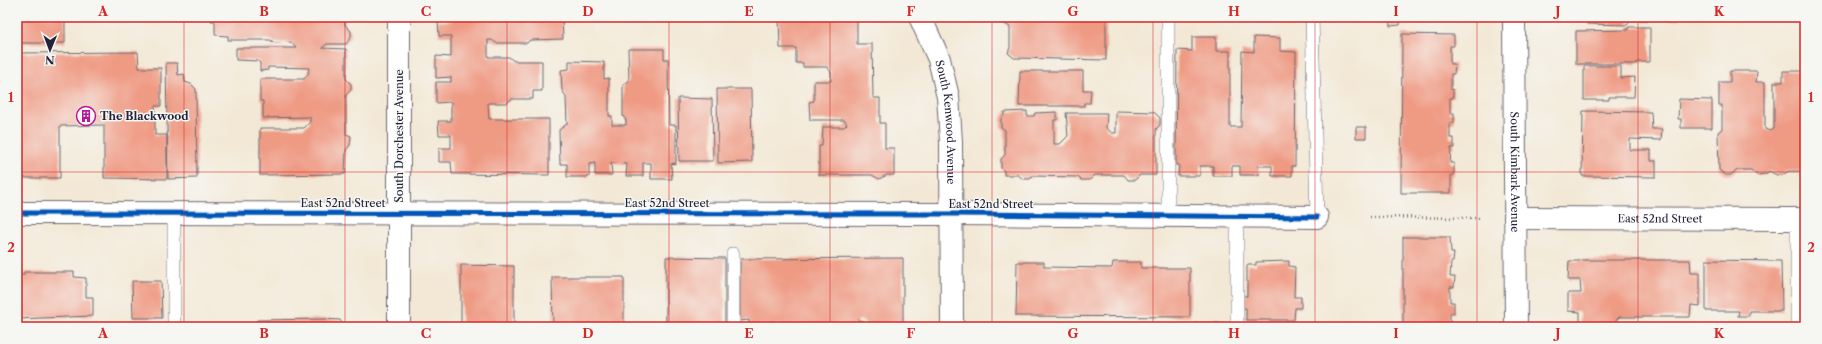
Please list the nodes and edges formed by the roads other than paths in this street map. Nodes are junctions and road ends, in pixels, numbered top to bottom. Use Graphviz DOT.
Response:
graph roads {
  1 [pos="399,17"];
  2 [pos="920,17"];
  3 [pos="1168,17"];
  4 [pos="1312,17"];
  5 [pos="1514,17"];
  6 [pos="17,213"];
  7 [pos="174,213"];
  8 [pos="399,214"];
  9 [pos="952,214"];
  10 [pos="1168,215"];
  11 [pos="1237,216"];
  12 [pos="1317,217"];
  13 [pos="1515,218"];
  14 [pos="1801,219"];
  15 [pos="733,254"];
  16 [pos="174,327"];
  17 [pos="399,327"];
  18 [pos="733,327"];
  19 [pos="952,327"];
  20 [pos="1237,327"];
  21 [pos="1516,327"];
  22 [pos="1797,327"];
  1 -- 8 [label="street, South Dorchester Avenue"];
  2 -- 9 [label="street, South Kenwood Avenue"];
  3 -- 10 [label="lane"];
  4 -- 12 [label="lane"];
  5 -- 13 [label="street, South Kimbark Avenue"];
  6 -- 7 [label="street, East 52nd Street"];
  7 -- 8 [label="street, East 52nd Street"];
  7 -- 16 [label="lane"];
  8 -- 9 [label="street, East 52nd Street"];
  8 -- 17 [label="street, South Dorchester Avenue"];
  9 -- 10 [label="street, East 52nd Street"];
  9 -- 19 [label="street, South Kenwood Avenue"];
  10 -- 11 [label="street, East 52nd Street"];
  11 -- 12 [label="street, East 52nd Street"];
  11 -- 20 [label="lane"];
  13 -- 14 [label="street, East 52nd Street"];
  13 -- 21 [label="street, South Kimbark Avenue"];
  14 -- 22 [label="lane"];
  15 -- 18 [label="lane"];
}
